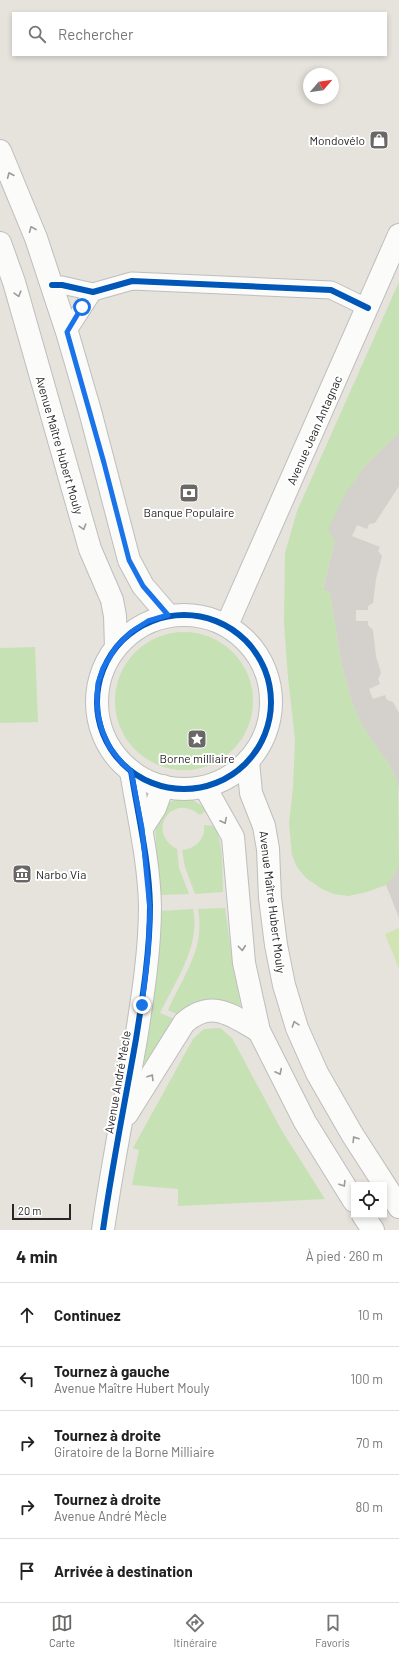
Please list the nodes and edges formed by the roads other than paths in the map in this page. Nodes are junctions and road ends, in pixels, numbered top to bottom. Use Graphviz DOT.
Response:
graph roads {
  1 [pos="0,151"];
  2 [pos="399,235"];
  3 [pos="2,253"];
  4 [pos="52,285"];
  5 [pos="93,292"];
  6 [pos="368,308"];
  7 [pos="67,332"];
  8 [pos="168,615"];
  9 [pos="227,625"];
  10 [pos="116,647"];
  11 [pos="248,761"];
  12 [pos="131,771"];
  13 [pos="163,786"];
  14 [pos="205,786"];
  15 [pos="142,828"];
  16 [pos="259,1032"];
  17 [pos="122,1122"];
  18 [pos="351,1196"];
  19 [pos="399,1207"];
  20 [pos="365,1218"];
  21 [pos="103,1230"];
  22 [pos="373,1230"];
  4 -- 1 [label="main road, one-way"];
  2 -- 6 [label="main road, Avenue Jean Antagnac"];
  3 -- 10 [label="main road, Avenue Maître Hubert Mouly, one-way"];
  4 -- 5 [label="street"];
  4 -- 7 [label="main road"];
  5 -- 6 [label="street"];
  5 -- 7 [label="street"];
  6 -- 9 [label="main road, Avenue Jean Antagnac"];
  7 -- 8 [label="main road"];
  8 -- 9 [label="main road"];
  8 -- 10 [label="main road"];
  9 -- 11 [label="main road"];
  10 -- 12 [label="main road"];
  11 -- 14 [label="main road"];
  19 -- 11 [label="main road, Avenue Maître Hubert Mouly, one-way"];
  12 -- 13 [label="main road"];
  12 -- 15 [label="main road, Avenue André Mècle"];
  13 -- 14 [label="main road"];
  13 -- 15 [label="main road"];
  14 -- 16 [label="main road, one-way"];
  15 -- 17 [label="main road, Avenue André Mècle"];
  17 -- 16 [label="main road, one-way"];
  16 -- 18 [label="main road, one-way"];
  17 -- 21 [label="main road, Avenue André Mècle"];
  20 -- 22 [label="main road"];
}
